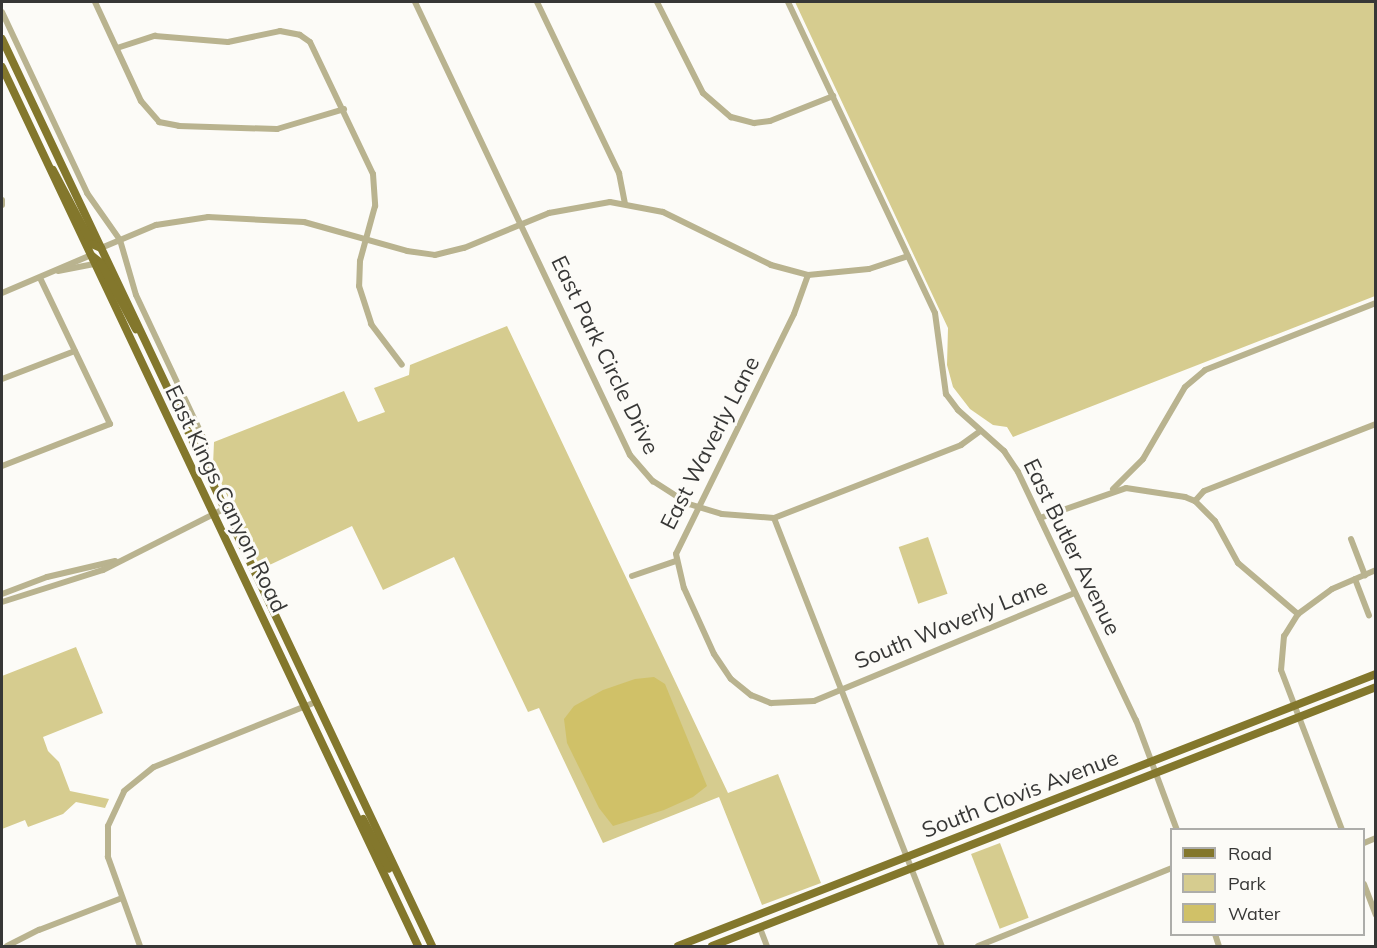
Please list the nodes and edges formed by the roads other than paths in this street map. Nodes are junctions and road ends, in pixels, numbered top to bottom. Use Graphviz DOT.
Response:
graph roads {
  1 [pos="95,2"];
  2 [pos="415,2"];
  3 [pos="537,2"];
  4 [pos="657,2"];
  5 [pos="788,2"];
  6 [pos="2,12"];
  7 [pos="2,39"];
  8 [pos="117,48"];
  9 [pos="2,67"];
  10 [pos="832,96"];
  11 [pos="344,109"];
  12 [pos="48,164"];
  13 [pos="625,203"];
  14 [pos="521,224"];
  15 [pos="366,239"];
  16 [pos="120,240"];
  17 [pos="101,248"];
  18 [pos="91,255"];
  19 [pos="908,255"];
  20 [pos="95,264"];
  21 [pos="57,271"];
  22 [pos="808,275"];
  23 [pos="40,278"];
  24 [pos="2,293"];
  25 [pos="1376,303"];
  26 [pos="142,336"];
  27 [pos="75,351"];
  28 [pos="402,365"];
  29 [pos="2,379"];
  30 [pos="1376,424"];
  31 [pos="980,431"];
  32 [pos="2,466"];
  33 [pos="205,469"];
  34 [pos="1110,491"];
  35 [pos="1195,501"];
  36 [pos="699,508"];
  37 [pos="224,509"];
  38 [pos="214,514"];
  39 [pos="774,518"];
  40 [pos="1040,518"];
  41 [pos="1351,539"];
  42 [pos="115,561"];
  43 [pos="676,561"];
  44 [pos="1376,570"];
  45 [pos="1365,574"];
  46 [pos="632,576"];
  47 [pos="1354,579"];
  48 [pos="1075,593"];
  49 [pos="2,594"];
  50 [pos="2,602"];
  51 [pos="1299,614"];
  52 [pos="1369,615"];
  53 [pos="1376,674"];
  54 [pos="1376,687"];
  55 [pos="841,689"];
  56 [pos="316,702"];
  57 [pos="1294,706"];
  58 [pos="306,707"];
  59 [pos="1298,718"];
  60 [pos="1154,761"];
  61 [pos="1157,773"];
  62 [pos="358,818"];
  63 [pos="1176,828"];
  64 [pos="1341,828"];
  65 [pos="908,857"];
  66 [pos="912,868"];
  67 [pos="1170,869"];
  68 [pos="399,878"];
  69 [pos="1365,887"];
  70 [pos="122,898"];
  71 [pos="1376,915"];
  72 [pos="760,928"];
  73 [pos="7,946"];
  74 [pos="140,946"];
  75 [pos="418,946"];
  76 [pos="432,946"];
  77 [pos="678,946"];
  78 [pos="712,946"];
  79 [pos="767,946"];
  80 [pos="942,946"];
  81 [pos="978,946"];
  1 -- 8 [label="street"];
  2 -- 14 [label="street, East Park Circle Drive"];
  3 -- 13 [label="street"];
  4 -- 10 [label="street"];
  5 -- 10 [label="street, East Butler Avenue"];
  6 -- 16 [label="street, East Kings Canyon Road"];
  7 -- 17 [label="main road, East Kings Canyon Road"];
  8 -- 11 [label="street"];
  8 -- 11 [label="street"];
  9 -- 12 [label="main road, East Kings Canyon Road"];
  10 -- 19 [label="street, East Butler Avenue"];
  11 -- 15 [label="street"];
  12 -- 17 [label="main road"];
  12 -- 18 [label="main road, East Kings Canyon Road"];
  13 -- 14 [label="street"];
  13 -- 22 [label="street"];
  14 -- 15 [label="street"];
  14 -- 36 [label="street, East Park Circle Drive"];
  15 -- 16 [label="street"];
  15 -- 28 [label="street"];
  16 -- 17 [label="street"];
  16 -- 33 [label="street, East Kings Canyon Road"];
  17 -- 26 [label="main road, East Kings Canyon Road"];
  18 -- 20 [label="main road, East Kings Canyon Road"];
  18 -- 21 [label="street"];
  18 -- 26 [label="main road"];
  19 -- 22 [label="street"];
  19 -- 31 [label="street, East Butler Avenue"];
  20 -- 21 [label="street"];
  20 -- 38 [label="main road, East Kings Canyon Road"];
  21 -- 23 [label="street"];
  22 -- 36 [label="street, East Waverly Lane"];
  23 -- 24 [label="street"];
  23 -- 27 [label="street"];
  25 -- 34 [label="street"];
  26 -- 33 [label="main road, East Kings Canyon Road"];
  27 -- 29 [label="street"];
  27 -- 32 [label="street"];
  30 -- 35 [label="street"];
  31 -- 39 [label="street"];
  31 -- 40 [label="street, East Butler Avenue"];
  33 -- 37 [label="main road, East Kings Canyon Road"];
  34 -- 35 [label="street"];
  34 -- 40 [label="street"];
  35 -- 51 [label="street"];
  36 -- 39 [label="street, East Park Circle Drive"];
  36 -- 43 [label="street, East Waverly Lane"];
  37 -- 38 [label="street"];
  37 -- 56 [label="main road, East Kings Canyon Road"];
  38 -- 42 [label="street"];
  38 -- 58 [label="main road, East Kings Canyon Road"];
  39 -- 55 [label="street"];
  40 -- 48 [label="street, East Butler Avenue"];
  41 -- 45 [label="street"];
  42 -- 49 [label="street"];
  42 -- 50 [label="street"];
  43 -- 46 [label="street"];
  43 -- 55 [label="street, East Waverly Lane"];
  44 -- 45 [label="street"];
  45 -- 47 [label="street"];
  47 -- 51 [label="street"];
  47 -- 52 [label="street"];
  48 -- 55 [label="street, South Waverly Lane"];
  48 -- 60 [label="street, East Butler Avenue"];
  51 -- 57 [label="street"];
  53 -- 57 [label="main road, South Clovis Avenue"];
  54 -- 59 [label="main road, South Clovis Avenue"];
  55 -- 65 [label="street"];
  56 -- 58 [label="street"];
  56 -- 68 [label="main road, East Kings Canyon Road"];
  57 -- 59 [label="street"];
  57 -- 60 [label="main road, South Clovis Avenue"];
  58 -- 62 [label="main road, East Kings Canyon Road"];
  58 -- 70 [label="street"];
  59 -- 61 [label="main road, South Clovis Avenue"];
  59 -- 64 [label="street"];
  60 -- 61 [label="street, East Butler Avenue"];
  60 -- 65 [label="main road, South Clovis Avenue"];
  61 -- 63 [label="street, East Butler Avenue"];
  61 -- 66 [label="main road, South Clovis Avenue"];
  62 -- 68 [label="main road"];
  62 -- 75 [label="main road, East Kings Canyon Road"];
  65 -- 66 [label="street"];
  65 -- 77 [label="main road, South Clovis Avenue"];
  66 -- 72 [label="main road, South Clovis Avenue"];
  66 -- 80 [label="street"];
  67 -- 81 [label="street"];
  68 -- 76 [label="main road, East Kings Canyon Road"];
  69 -- 71 [label="street"];
  70 -- 73 [label="street"];
  70 -- 74 [label="street"];
  72 -- 78 [label="main road, South Clovis Avenue"];
  72 -- 79 [label="street"];
}
